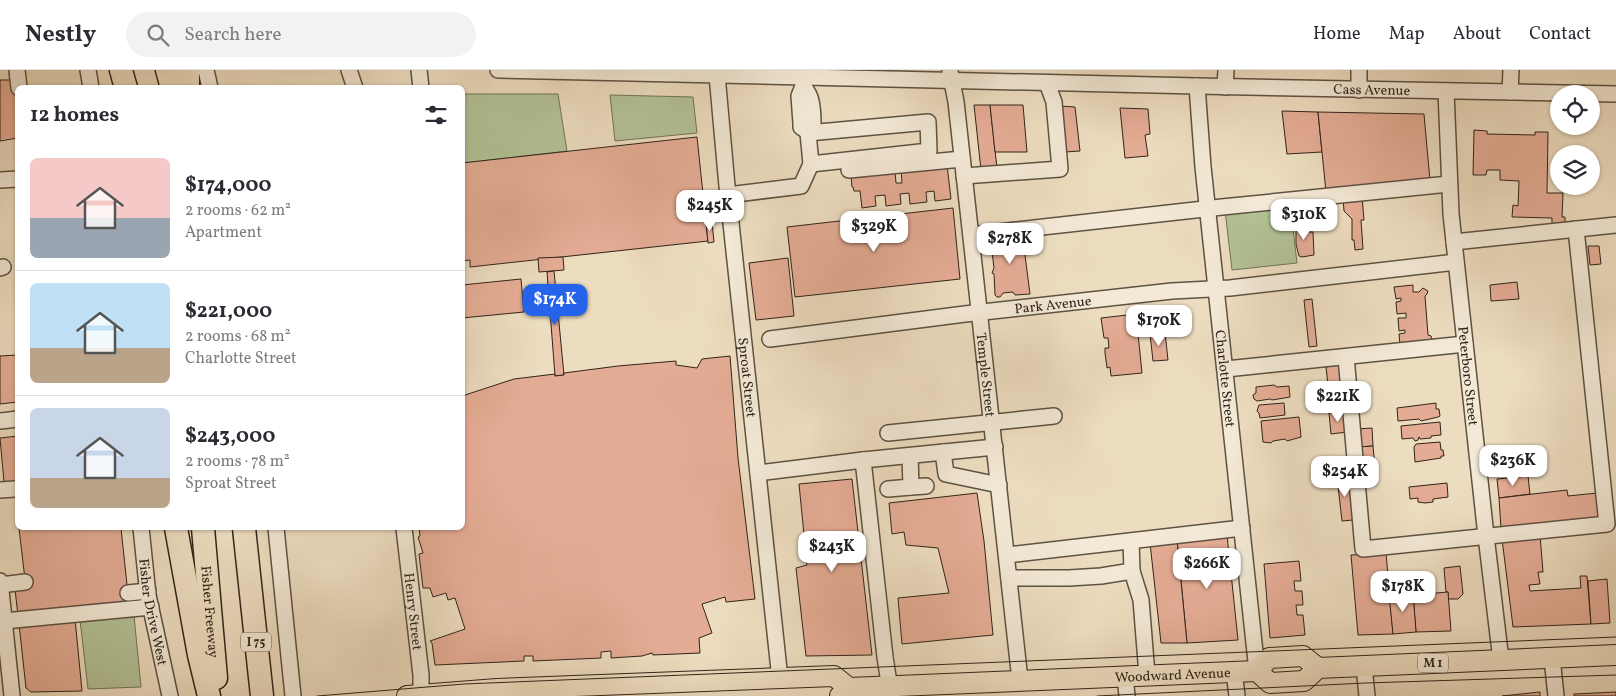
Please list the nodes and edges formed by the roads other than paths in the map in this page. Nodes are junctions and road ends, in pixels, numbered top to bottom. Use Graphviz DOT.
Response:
graph roads {
  1 [pos="17,70"];
  2 [pos="88,70"];
  3 [pos="121,70"];
  4 [pos="167,70"];
  5 [pos="188,70"];
  6 [pos="206,70"];
  7 [pos="349,70"];
  8 [pos="419,70"];
  9 [pos="498,70"];
  10 [pos="1226,70"];
  11 [pos="1359,70"];
  12 [pos="1512,70"];
  13 [pos="644,71"];
  14 [pos="717,75"];
  15 [pos="951,75"];
  16 [pos="1131,77"];
  17 [pos="802,81"];
  18 [pos="1047,82"];
  19 [pos="19,85"];
  20 [pos="91,85"];
  21 [pos="125,85"];
  22 [pos="171,85"];
  23 [pos="188,85"];
  24 [pos="209,85"];
  25 [pos="354,85"];
  26 [pos="421,85"];
  27 [pos="1197,86"];
  28 [pos="1225,87"];
  29 [pos="1359,90"];
  30 [pos="1446,91"];
  31 [pos="1510,92"];
  32 [pos="1616,94"];
  33 [pos="808,132"];
  34 [pos="962,159"];
  35 [pos="811,164"];
  36 [pos="848,170"];
  37 [pos="964,176"];
  38 [pos="15,178"];
  39 [pos="0,180"];
  40 [pos="1449,184"];
  41 [pos="728,194"];
  42 [pos="1208,209"];
  43 [pos="1616,225"];
  44 [pos="1576,228"];
  45 [pos="971,235"];
  46 [pos="1454,242"];
  47 [pos="1456,262"];
  48 [pos="1217,288"];
  49 [pos="980,312"];
  50 [pos="770,339"];
  51 [pos="1465,344"];
  52 [pos="1346,357"];
  53 [pos="1226,369"];
  54 [pos="1054,416"];
  55 [pos="15,419"];
  56 [pos="0,421"];
  57 [pos="992,422"];
  58 [pos="888,433"];
  59 [pos="995,447"];
  60 [pos="943,452"];
  61 [pos="910,456"];
  62 [pos="863,460"];
  63 [pos="758,472"];
  64 [pos="999,485"];
  65 [pos="888,489"];
  66 [pos="1242,528"];
  67 [pos="141,530"];
  68 [pos="176,530"];
  69 [pos="203,530"];
  70 [pos="244,530"];
  71 [pos="276,530"];
  72 [pos="404,530"];
  73 [pos="1486,536"];
  74 [pos="1131,540"];
  75 [pos="1007,555"];
  76 [pos="1132,571"];
  77 [pos="1009,578"];
  78 [pos="0,581"];
  79 [pos="25,582"];
  80 [pos="0,585"];
  81 [pos="148,591"];
  82 [pos="128,593"];
  83 [pos="151,607"];
  84 [pos="4,621"];
  85 [pos="1616,655"];
  86 [pos="1552,658"];
  87 [pos="1501,660"];
  88 [pos="1364,666"];
  89 [pos="1257,670"];
  90 [pos="1234,672"];
  91 [pos="1147,675"];
  92 [pos="1125,676"];
  93 [pos="780,679"];
  94 [pos="1020,680"];
  95 [pos="890,691"];
  96 [pos="844,692"];
  97 [pos="414,695"];
  98 [pos="12,696"];
  99 [pos="170,696"];
  100 [pos="209,696"];
  101 [pos="218,696"];
  102 [pos="262,696"];
  103 [pos="293,696"];
  104 [pos="1127,696"];
  105 [pos="1237,696"];
  106 [pos="1367,696"];
  107 [pos="1556,696"];
  1 -- 19 [label="street"];
  2 -- 20 [label="street"];
  3 -- 21 [label="highway"];
  4 -- 22 [label="highway"];
  5 -- 23 [label="highway"];
  6 -- 24 [label="street"];
  7 -- 25 [label="street"];
  8 -- 26 [label="street"];
  9 -- 13 [label="street, Cass Avenue"];
  10 -- 28 [label="street"];
  11 -- 29 [label="street"];
  12 -- 31 [label="street"];
  13 -- 14 [label="street, Cass Avenue"];
  14 -- 17 [label="street, Cass Avenue"];
  14 -- 41 [label="street, Sproat Street"];
  15 -- 17 [label="street, Cass Avenue"];
  15 -- 18 [label="street, Cass Avenue"];
  15 -- 34 [label="street, Temple Street"];
  16 -- 18 [label="street, Cass Avenue"];
  16 -- 27 [label="street, Cass Avenue"];
  17 -- 33 [label="street"];
  18 -- 37 [label="street"];
  27 -- 28 [label="street, Cass Avenue"];
  27 -- 42 [label="street, Charlotte Street"];
  28 -- 29 [label="street, Cass Avenue"];
  29 -- 30 [label="street, Cass Avenue"];
  30 -- 31 [label="street, Cass Avenue"];
  30 -- 40 [label="street, Peterboro Street"];
  31 -- 32 [label="street, Cass Avenue"];
  33 -- 35 [label="street"];
  33 -- 35 [label="street"];
  34 -- 36 [label="street"];
  34 -- 37 [label="street, Temple Street"];
  35 -- 41 [label="street"];
  37 -- 45 [label="street, Temple Street"];
  38 -- 39 [label="street"];
  40 -- 42 [label="street"];
  40 -- 46 [label="street, Peterboro Street"];
  41 -- 63 [label="street, Sproat Street"];
  42 -- 45 [label="street"];
  42 -- 48 [label="street, Charlotte Street"];
  43 -- 44 [label="street"];
  44 -- 46 [label="street"];
  44 -- 73 [label="street"];
  45 -- 49 [label="street, Temple Street"];
  46 -- 47 [label="street, Peterboro Street"];
  47 -- 48 [label="street, Park Avenue"];
  47 -- 51 [label="street, Peterboro Street"];
  48 -- 49 [label="street, Park Avenue"];
  48 -- 53 [label="street, Charlotte Street"];
  49 -- 50 [label="street, Park Avenue"];
  49 -- 57 [label="street, Temple Street"];
  51 -- 52 [label="street"];
  51 -- 73 [label="street, Peterboro Street"];
  52 -- 53 [label="street"];
  52 -- 73 [label="street"];
  53 -- 66 [label="street, Charlotte Street"];
  54 -- 57 [label="street"];
  55 -- 56 [label="street"];
  57 -- 58 [label="street"];
  57 -- 59 [label="street, Temple Street"];
  59 -- 60 [label="street"];
  59 -- 64 [label="street, Temple Street"];
  60 -- 61 [label="street"];
  60 -- 64 [label="street"];
  61 -- 62 [label="street"];
  61 -- 65 [label="street"];
  62 -- 63 [label="street"];
  62 -- 95 [label="street"];
  63 -- 93 [label="street, Sproat Street"];
  64 -- 75 [label="street, Temple Street"];
  66 -- 74 [label="street"];
  66 -- 89 [label="street, Charlotte Street"];
  67 -- 81 [label="street, Fisher Drive West"];
  68 -- 100 [label="highway"];
  69 -- 101 [label="highway, Fisher Freeway"];
  70 -- 102 [label="highway, I 75"];
  71 -- 103 [label="street"];
  72 -- 97 [label="street, Henry Street"];
  73 -- 87 [label="street, Peterboro Street"];
  74 -- 75 [label="street"];
  74 -- 76 [label="street"];
  75 -- 77 [label="street, Temple Street"];
  76 -- 77 [label="street"];
  76 -- 91 [label="street"];
  77 -- 94 [label="street, Temple Street"];
  78 -- 80 [label="street"];
  79 -- 80 [label="street"];
  80 -- 84 [label="street"];
  81 -- 82 [label="street"];
  81 -- 83 [label="street, Fisher Drive West"];
  83 -- 84 [label="street"];
  83 -- 99 [label="street, Fisher Drive West"];
  84 -- 98 [label="street"];
  85 -- 86 [label="main road, M 1"];
  86 -- 87 [label="main road, M 1"];
  86 -- 107 [label="street"];
  87 -- 88 [label="main road, M 1"];
  88 -- 89 [label="main road, M 1"];
  88 -- 106 [label="street"];
  89 -- 90 [label="main road, Woodward Avenue"];
  90 -- 91 [label="main road, Woodward Avenue"];
  90 -- 105 [label="street"];
  91 -- 92 [label="main road, Woodward Avenue"];
  92 -- 94 [label="main road, Woodward Avenue"];
  92 -- 104 [label="street"];
  93 -- 96 [label="main road, Woodward Avenue"];
  93 -- 97 [label="main road, Woodward Avenue"];
  94 -- 95 [label="main road, Woodward Avenue"];
  95 -- 96 [label="main road, Woodward Avenue"];
}
